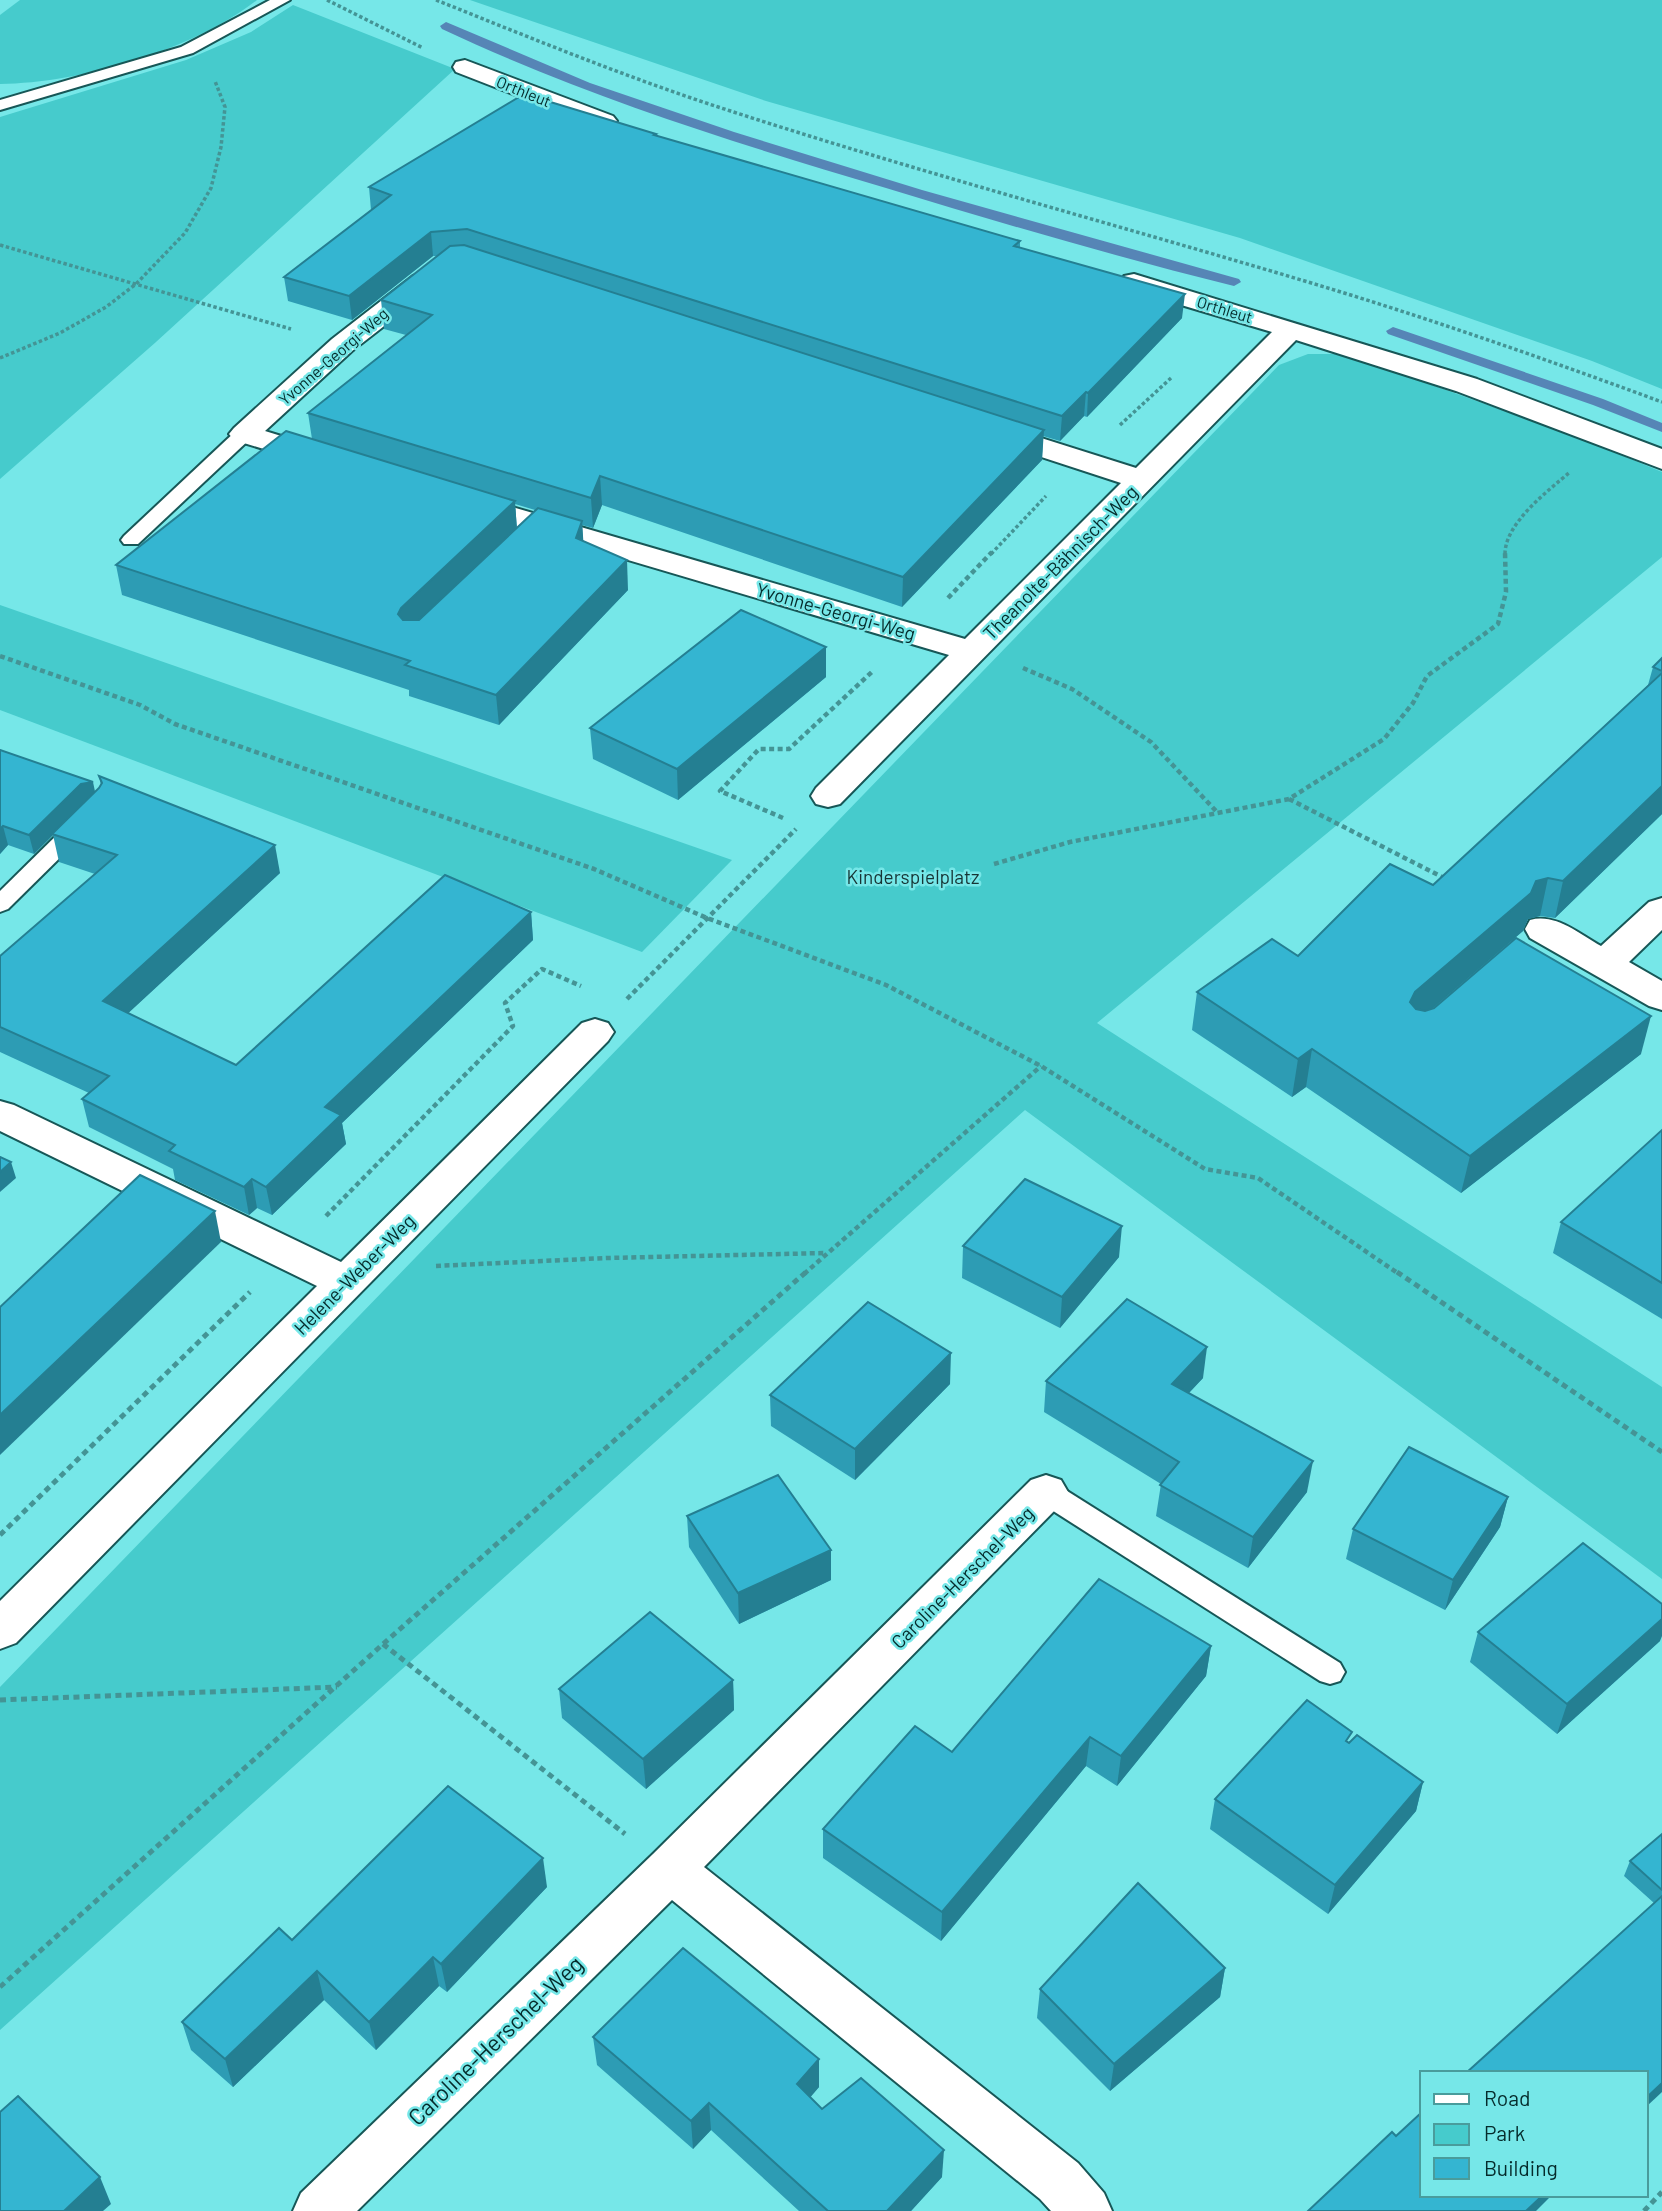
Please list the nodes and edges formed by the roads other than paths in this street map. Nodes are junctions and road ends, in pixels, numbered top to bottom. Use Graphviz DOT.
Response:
graph roads {
  1 [pos="282,0"];
  2 [pos="465,67"];
  3 [pos="0,105"];
  4 [pos="630,129"];
  5 [pos="445,264"];
  6 [pos="1108,274"];
  7 [pos="1291,329"];
  8 [pos="961,422"];
  9 [pos="244,435"];
  10 [pos="1662,460"];
  11 [pos="346,466"];
  12 [pos="1141,480"];
  13 [pos="436,494"];
  14 [pos="131,540"];
  15 [pos="972,651"];
  16 [pos="828,796"];
  17 [pos="95,810"];
  18 [pos="0,904"];
  19 [pos="1662,909"];
  20 [pos="1533,938"];
  21 [pos="1604,964"];
  22 [pos="1662,997"];
  23 [pos="595,1032"];
  24 [pos="0,1115"];
  25 [pos="345,1282"];
  26 [pos="1046,1492"];
  27 [pos="0,1630"];
  28 [pos="1330,1672"];
  29 [pos="670,1869"];
  30 [pos="320,2211"];
  31 [pos="1085,2211"];
  1 -- 3 [label="lane"];
  2 -- 4 [label="street, Orthleut"];
  5 -- 9 [label="street, Yvonne-Georgi-Weg"];
  6 -- 7 [label="street, Orthleut"];
  7 -- 10 [label="street, Orthleut"];
  7 -- 12 [label="street, Theanolte-Bähnisch-Weg"];
  8 -- 12 [label="street"];
  9 -- 11 [label="street"];
  9 -- 14 [label="lane, Yvonne-Georgi-Weg"];
  12 -- 15 [label="street, Theanolte-Bähnisch-Weg"];
  13 -- 15 [label="street, Yvonne-Georgi-Weg"];
  15 -- 16 [label="street, Theanolte-Bähnisch-Weg"];
  17 -- 18 [label="lane"];
  19 -- 21 [label="street"];
  20 -- 21 [label="street"];
  21 -- 22 [label="street"];
  23 -- 25 [label="street, Helene-Weber-Weg"];
  24 -- 25 [label="street"];
  25 -- 27 [label="street, Helene-Weber-Weg"];
  26 -- 28 [label="lane, Caroline-Herschel-Weg"];
  26 -- 29 [label="street, Caroline-Herschel-Weg"];
  29 -- 30 [label="street, Caroline-Herschel-Weg"];
  29 -- 31 [label="street"];
}
